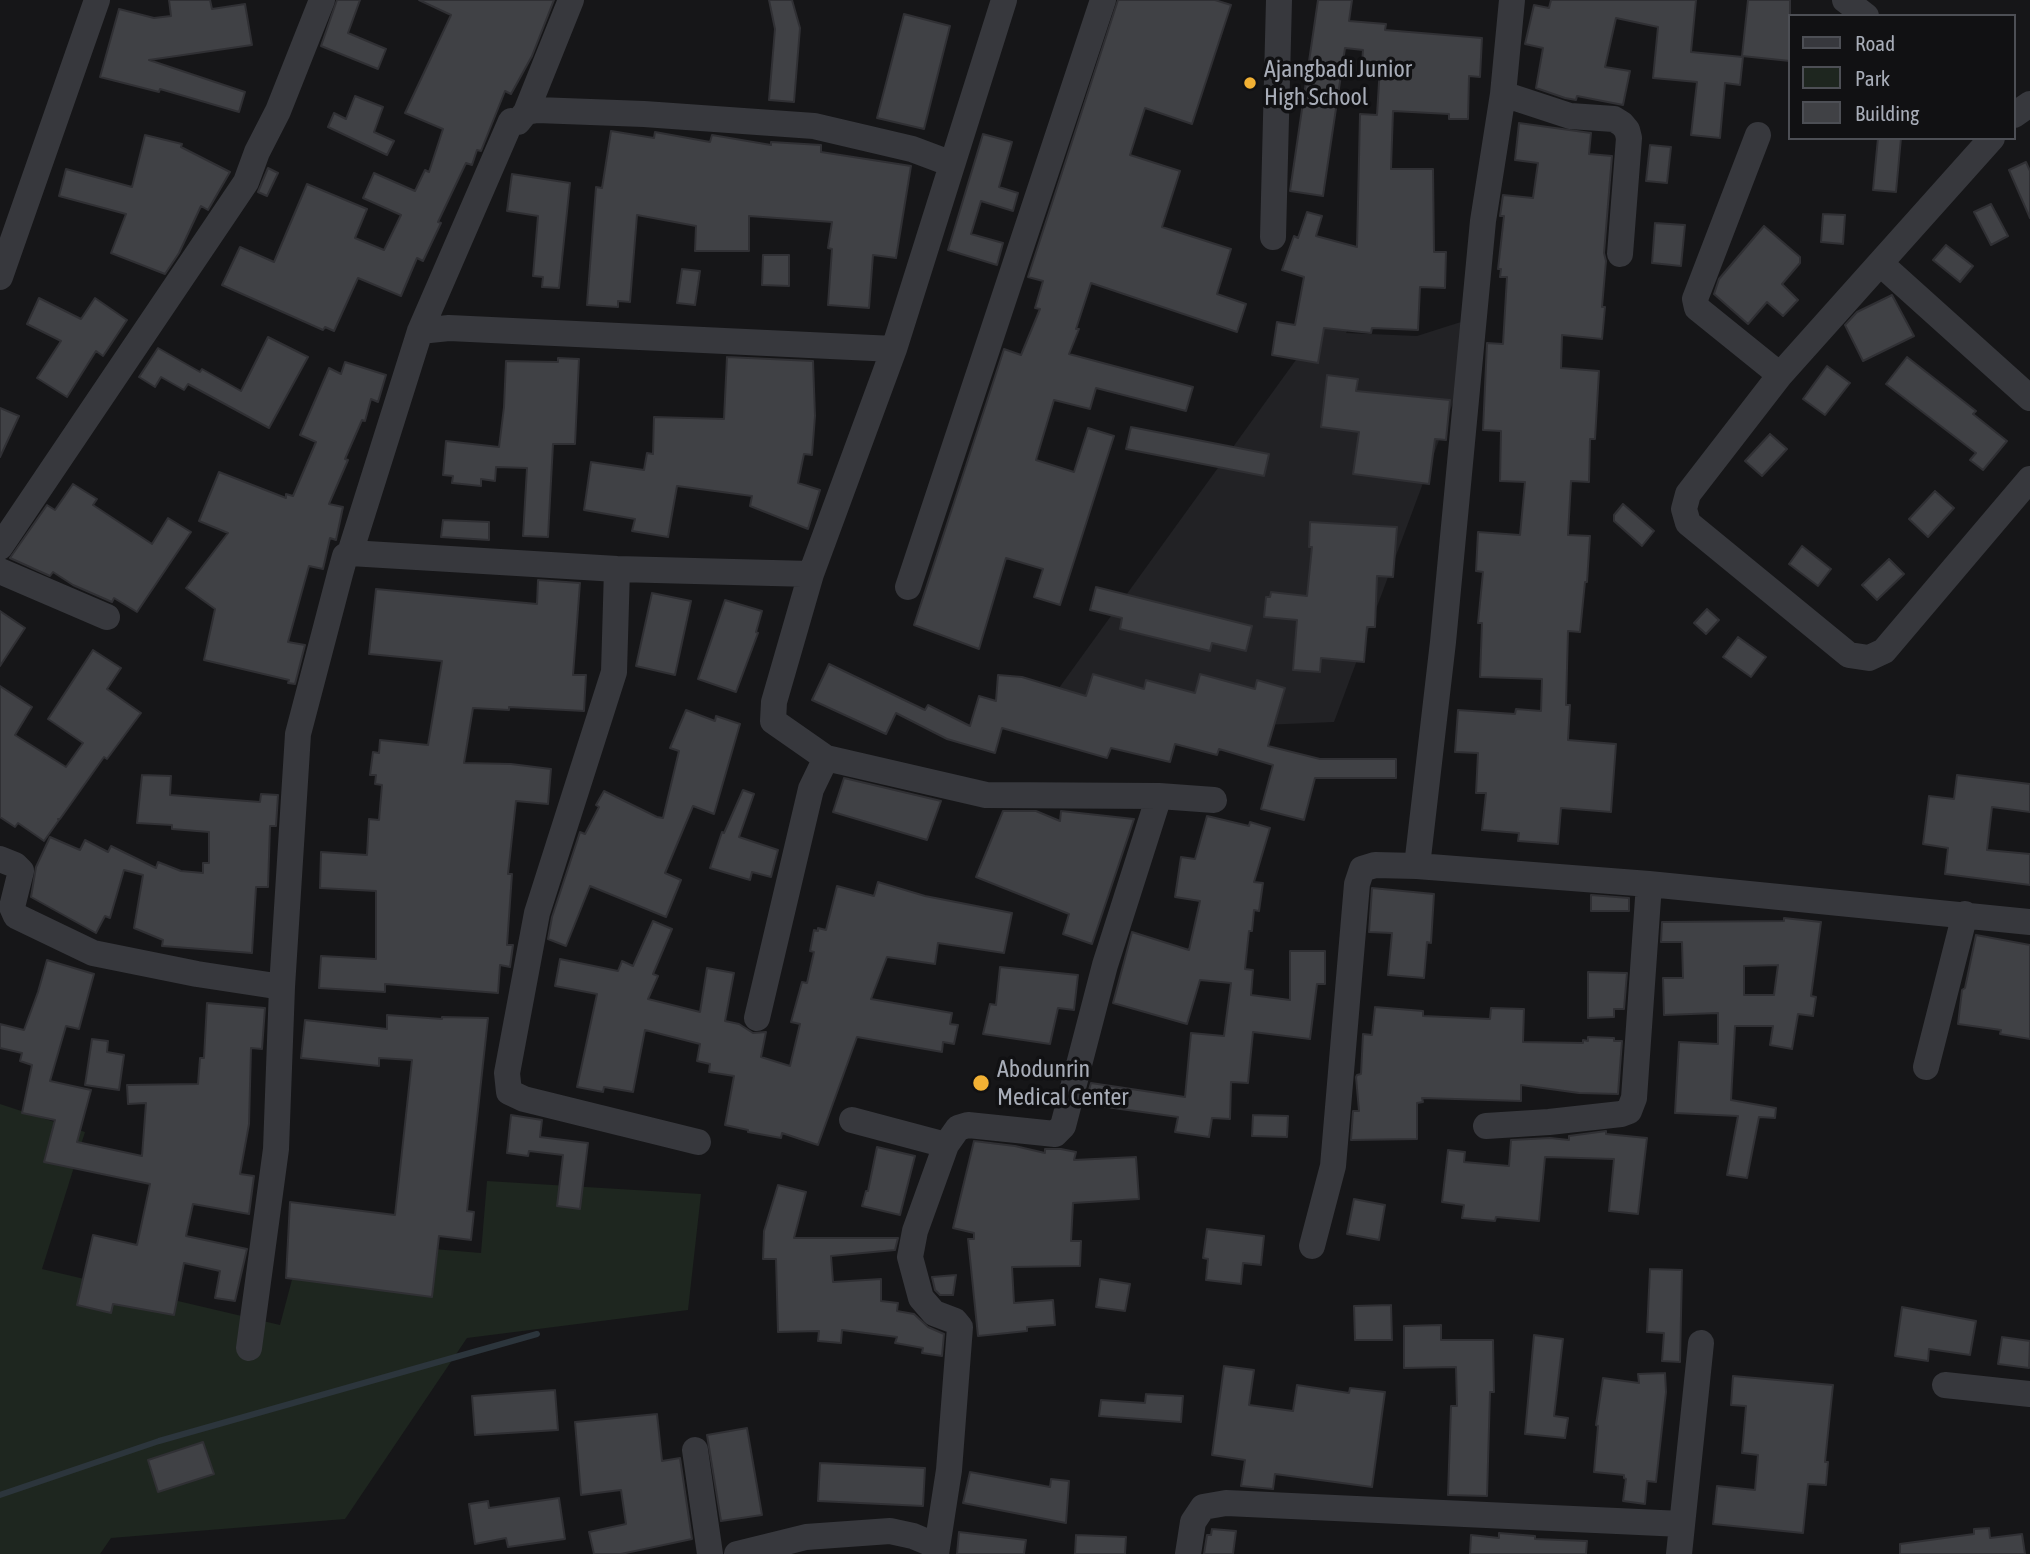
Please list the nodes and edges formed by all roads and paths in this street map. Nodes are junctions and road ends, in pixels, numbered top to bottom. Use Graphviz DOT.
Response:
graph roads {
  1 [pos="97,0"];
  2 [pos="322,0"];
  3 [pos="571,0"];
  4 [pos="1004,0"];
  5 [pos="1103,0"];
  6 [pos="1279,0"];
  7 [pos="1512,0"];
  8 [pos="1845,0"];
  9 [pos="1863,14"];
  10 [pos="1503,94"];
  11 [pos="526,112"];
  12 [pos="1758,135"];
  13 [pos="1990,140"];
  14 [pos="952,164"];
  15 [pos="1273,237"];
  16 [pos="1620,254"];
  17 [pos="1881,264"];
  18 [pos="0,277"];
  19 [pos="420,331"];
  20 [pos="894,349"];
  21 [pos="1780,374"];
  22 [pos="2030,398"];
  23 [pos="2030,479"];
  24 [pos="0,547"];
  25 [pos="350,553"];
  26 [pos="617,569"];
  27 [pos="0,570"];
  28 [pos="811,574"];
  29 [pos="908,587"];
  30 [pos="107,617"];
  31 [pos="826,758"];
  32 [pos="1159,796"];
  33 [pos="1213,800"];
  34 [pos="0,859"];
  35 [pos="1417,866"];
  36 [pos="1649,884"];
  37 [pos="1965,915"];
  38 [pos="2030,922"];
  39 [pos="282,987"];
  40 [pos="757,1018"];
  41 [pos="1926,1067"];
  42 [pos="852,1121"];
  43 [pos="1486,1126"];
  44 [pos="698,1142"];
  45 [pos="946,1145"];
  46 [pos="1312,1246"];
  47 [pos="1701,1343"];
  48 [pos="249,1348"];
  49 [pos="1945,1385"];
  50 [pos="2030,1394"];
  51 [pos="695,1450"];
  52 [pos="1682,1524"];
  53 [pos="936,1550"];
  54 [pos="710,1554"];
  55 [pos="737,1554"];
  56 [pos="1188,1554"];
  57 [pos="1679,1554"];
  1 -- 18 [label="street"];
  2 -- 24 [label="street"];
  3 -- 11 [label="street"];
  4 -- 14 [label="street"];
  5 -- 29 [label="street"];
  6 -- 15 [label="street"];
  7 -- 10 [label="street"];
  8 -- 9 [label="street"];
  10 -- 16 [label="street"];
  10 -- 35 [label="street"];
  11 -- 14 [label="street"];
  11 -- 19 [label="street"];
  12 -- 21 [label="street"];
  13 -- 17 [label="street"];
  14 -- 20 [label="street"];
  17 -- 21 [label="street"];
  17 -- 22 [label="street"];
  19 -- 20 [label="street"];
  19 -- 25 [label="street"];
  20 -- 28 [label="street"];
  21 -- 23 [label="street"];
  25 -- 26 [label="street"];
  25 -- 39 [label="street"];
  26 -- 28 [label="street"];
  26 -- 44 [label="street"];
  27 -- 30 [label="street"];
  28 -- 31 [label="street"];
  31 -- 32 [label="street"];
  31 -- 40 [label="street"];
  32 -- 33 [label="street"];
  32 -- 45 [label="street"];
  34 -- 39 [label="street"];
  35 -- 36 [label="street"];
  35 -- 46 [label="street"];
  36 -- 37 [label="street"];
  36 -- 43 [label="street"];
  37 -- 38 [label="street"];
  37 -- 41 [label="street"];
  39 -- 48 [label="street"];
  42 -- 45 [label="street"];
  45 -- 53 [label="street"];
  47 -- 52 [label="street"];
  49 -- 50 [label="street"];
  51 -- 54 [label="street"];
  52 -- 56 [label="street"];
  52 -- 57 [label="street"];
  53 -- 55 [label="street"];
}
